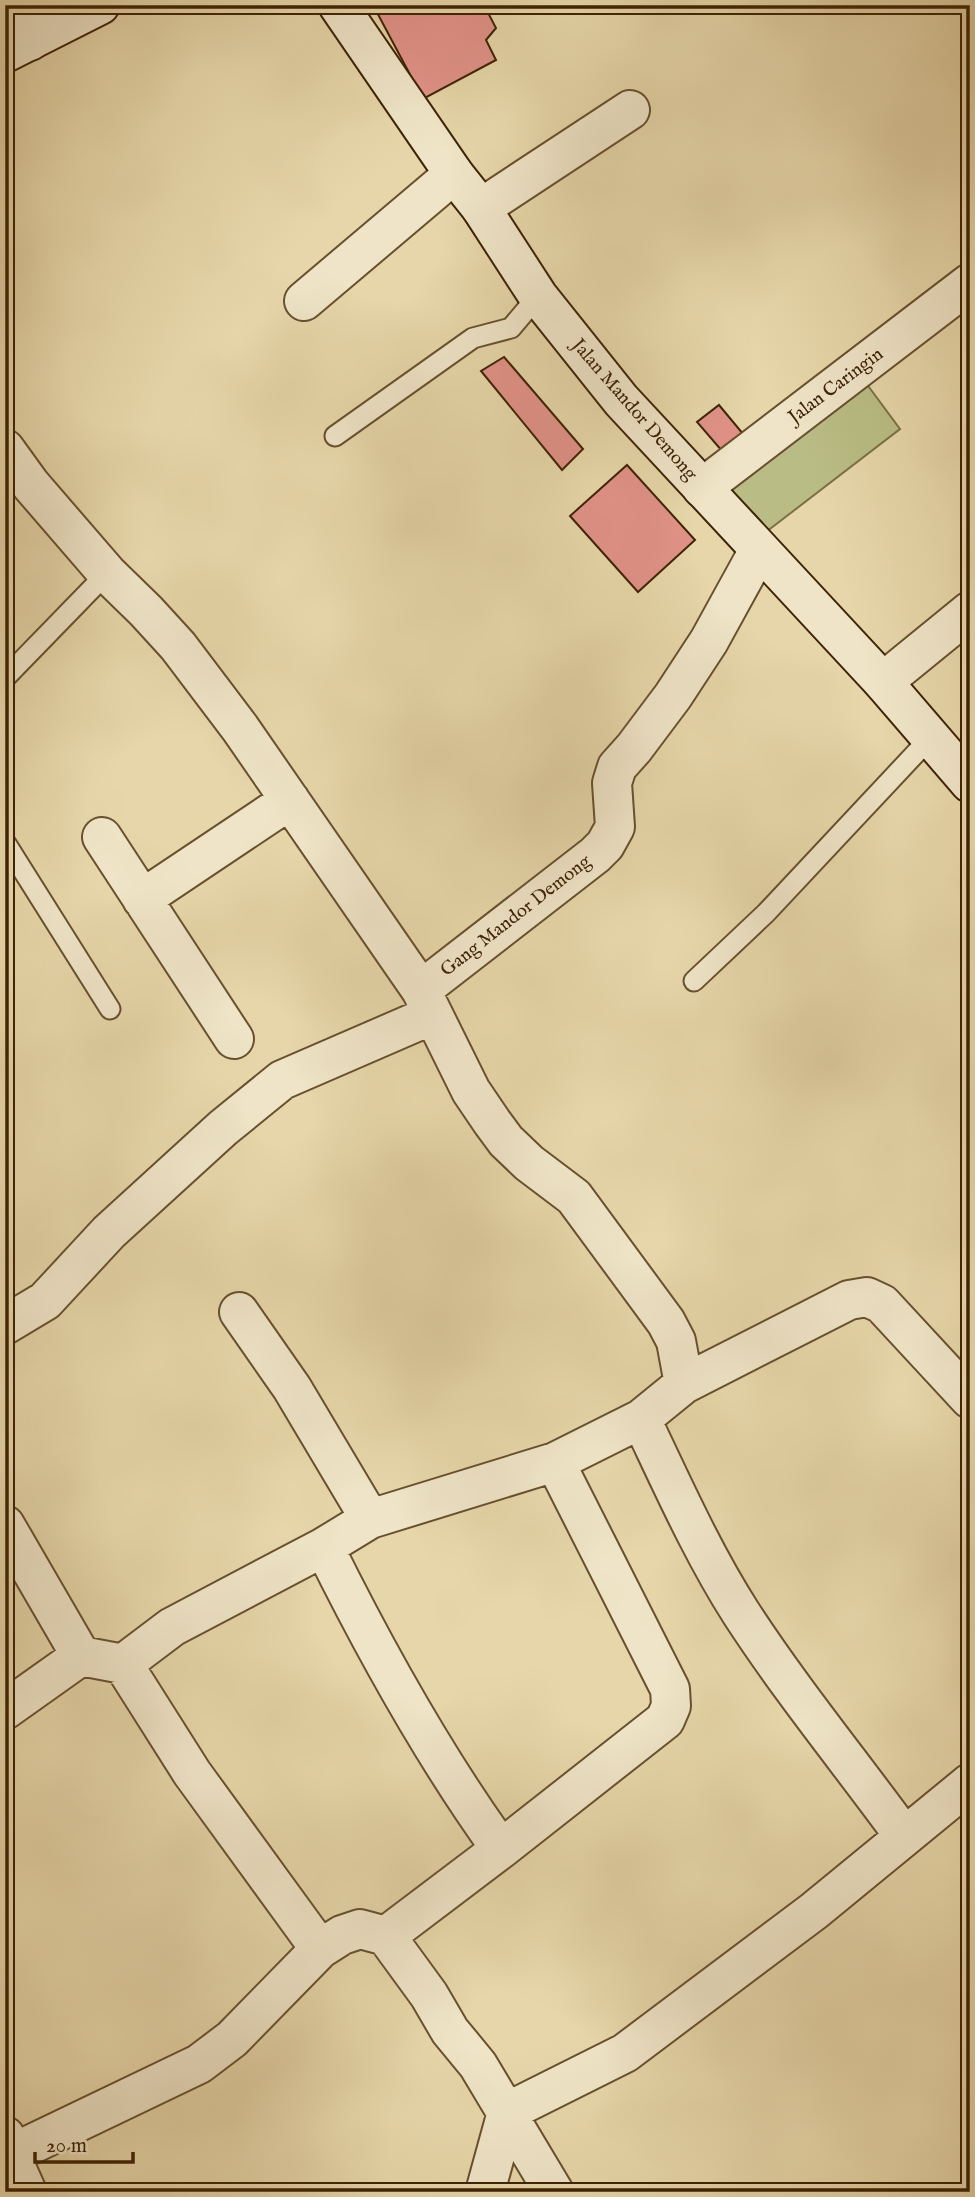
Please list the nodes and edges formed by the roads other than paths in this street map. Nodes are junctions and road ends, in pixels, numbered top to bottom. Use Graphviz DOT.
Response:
graph roads {
  1 [pos="100,5"];
  2 [pos="338,5"];
  3 [pos="19,33"];
  4 [pos="630,110"];
  5 [pos="454,174"];
  6 [pos="481,208"];
  7 [pos="970,284"];
  8 [pos="538,296"];
  9 [pos="304,302"];
  10 [pos="335,436"];
  11 [pos="5,449"];
  12 [pos="702,488"];
  13 [pos="759,550"];
  14 [pos="107,573"];
  15 [pos="970,611"];
  16 [pos="5,678"];
  17 [pos="883,682"];
  18 [pos="930,738"];
  19 [pos="970,783"];
  20 [pos="289,800"];
  21 [pos="102,837"];
  22 [pos="5,842"];
  23 [pos="142,899"];
  24 [pos="694,981"];
  25 [pos="427,1002"];
  26 [pos="110,1009"];
  27 [pos="234,1039"];
  28 [pos="239,1312"];
  29 [pos="5,1325"];
  30 [pos="684,1384"];
  31 [pos="970,1399"];
  32 [pos="641,1419"];
  33 [pos="555,1462"];
  34 [pos="370,1519"];
  35 [pos="5,1525"];
  36 [pos="324,1547"];
  37 [pos="81,1656"];
  38 [pos="123,1664"];
  39 [pos="5,1710"];
  40 [pos="970,1783"];
  41 [pos="904,1836"];
  42 [pos="502,1849"];
  43 [pos="386,1936"];
  44 [pos="320,1949"];
  45 [pos="507,2112"];
  46 [pos="7,2149"];
  47 [pos="27,2192"];
  48 [pos="485,2192"];
  49 [pos="554,2192"];
  1 -- 3 [label="street"];
  2 -- 5 [label="street, Jalan Mandor Demong"];
  4 -- 6 [label="street"];
  5 -- 6 [label="street, Jalan Mandor Demong"];
  5 -- 9 [label="street"];
  6 -- 8 [label="street, Jalan Mandor Demong"];
  7 -- 12 [label="street, Jalan Caringin"];
  8 -- 10 [label="lane"];
  8 -- 12 [label="street, Jalan Mandor Demong"];
  11 -- 14 [label="street"];
  12 -- 13 [label="street, Jalan Mandor Demong"];
  13 -- 17 [label="street, Jalan Mandor Demong"];
  13 -- 25 [label="street, Gang Mandor Demong"];
  14 -- 16 [label="lane"];
  14 -- 20 [label="street"];
  15 -- 17 [label="street"];
  17 -- 18 [label="street, Jalan Mandor Demong"];
  18 -- 19 [label="street, Jalan Mandor Demong"];
  18 -- 24 [label="lane"];
  20 -- 23 [label="street"];
  20 -- 25 [label="street"];
  21 -- 23 [label="street"];
  22 -- 26 [label="lane"];
  23 -- 27 [label="street"];
  25 -- 29 [label="street, Gang Mandor Demong"];
  25 -- 30 [label="street"];
  28 -- 34 [label="street"];
  30 -- 31 [label="street"];
  30 -- 32 [label="street"];
  32 -- 33 [label="street"];
  32 -- 41 [label="street"];
  33 -- 34 [label="street"];
  33 -- 42 [label="street"];
  34 -- 36 [label="street"];
  35 -- 37 [label="street"];
  36 -- 38 [label="street"];
  36 -- 42 [label="street"];
  37 -- 38 [label="street"];
  37 -- 39 [label="street"];
  38 -- 44 [label="street"];
  40 -- 41 [label="street"];
  41 -- 45 [label="street"];
  42 -- 43 [label="street"];
  43 -- 44 [label="street"];
  43 -- 45 [label="street"];
  44 -- 46 [label="street"];
  45 -- 48 [label="street"];
  45 -- 49 [label="street"];
  46 -- 47 [label="street"];
}
